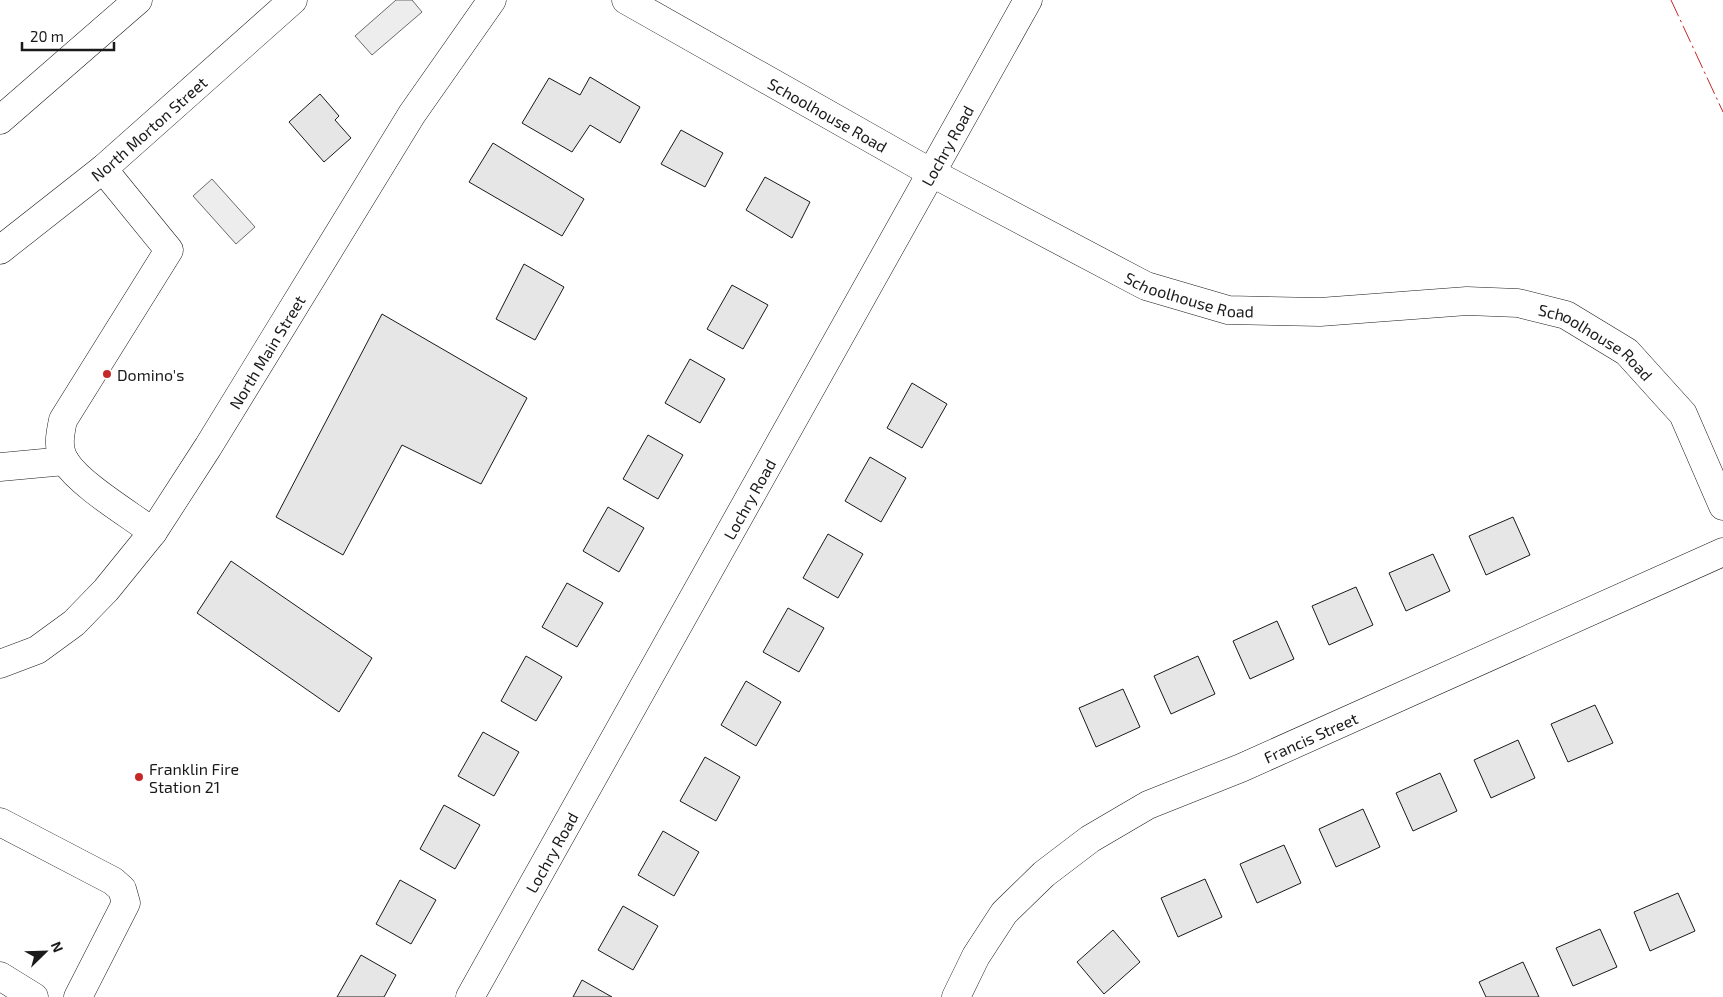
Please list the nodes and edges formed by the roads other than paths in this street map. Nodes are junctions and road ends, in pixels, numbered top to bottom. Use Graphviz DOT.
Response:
graph roads {
  1 [pos="138,0"];
  2 [pos="293,0"];
  3 [pos="492,0"];
  4 [pos="626,0"];
  5 [pos="1028,0"];
  6 [pos="0,120"];
  7 [pos="102,169"];
  8 [pos="930,172"];
  9 [pos="0,250"];
  10 [pos="65,461"];
  11 [pos="0,467"];
  12 [pos="1723,506"];
  13 [pos="153,532"];
  14 [pos="1723,552"];
  15 [pos="0,664"];
  16 [pos="0,822"];
  17 [pos="0,976"];
  18 [pos="34,997"];
  19 [pos="78,997"];
  20 [pos="470,997"];
  21 [pos="956,997"];
  1 -- 6 [label="street"];
  2 -- 7 [label="street, North Morton Street"];
  3 -- 13 [label="street, North Main Street"];
  4 -- 8 [label="street, Schoolhouse Road"];
  5 -- 8 [label="street, Lochry Road"];
  7 -- 9 [label="street, North Morton Street"];
  7 -- 10 [label="street"];
  8 -- 12 [label="street, Schoolhouse Road"];
  8 -- 20 [label="street, Lochry Road"];
  10 -- 11 [label="street"];
  10 -- 13 [label="street"];
  13 -- 15 [label="street, North Main Street"];
  14 -- 21 [label="street, Francis Street"];
  16 -- 19 [label="street"];
  17 -- 18 [label="street"];
}
